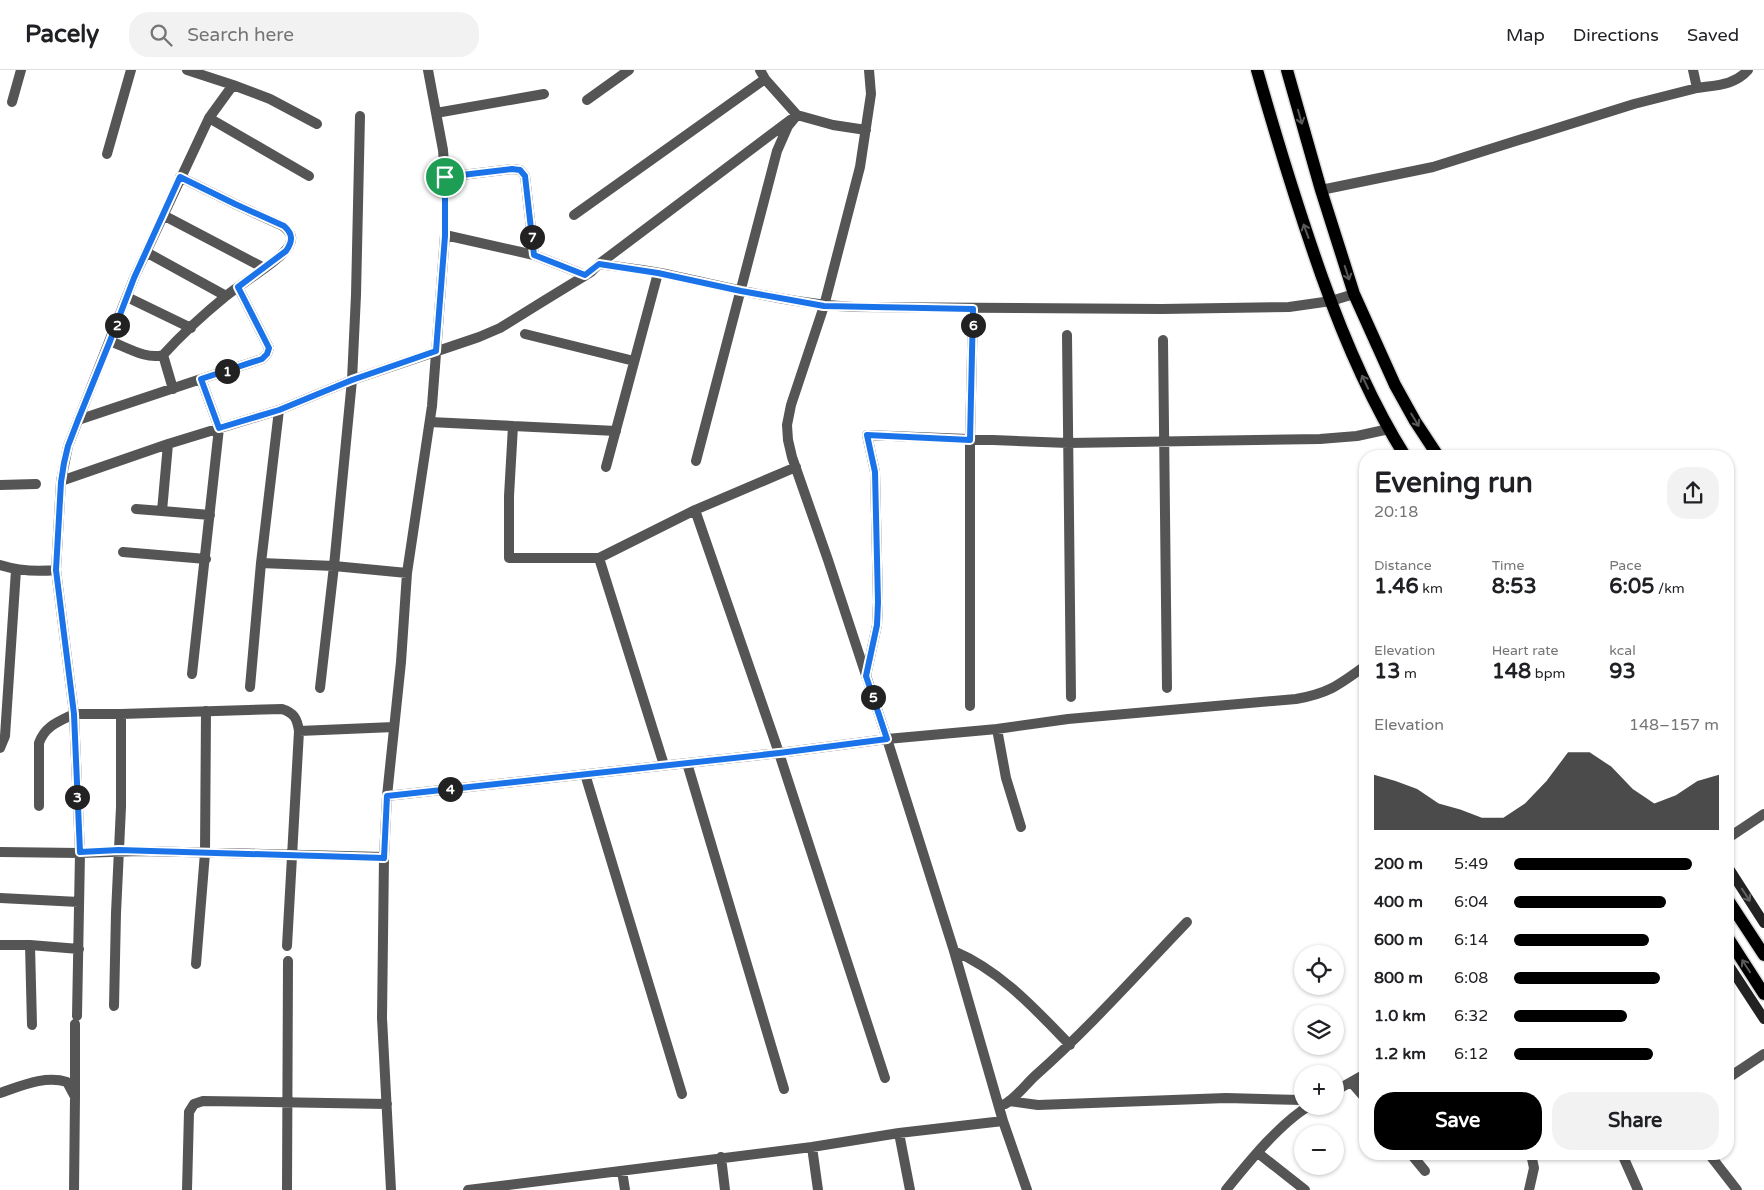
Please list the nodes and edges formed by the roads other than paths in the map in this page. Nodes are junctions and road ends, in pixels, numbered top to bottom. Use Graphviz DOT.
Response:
graph roads {
  1 [pos="21,70"];
  2 [pos="131,70"];
  3 [pos="187,70"];
  4 [pos="428,70"];
  5 [pos="630,70"];
  6 [pos="869,70"];
  7 [pos="1257,70"];
  8 [pos="1287,70"];
  9 [pos="1693,70"];
  10 [pos="1748,70"];
  11 [pos="763,74"];
  12 [pos="233,85"];
  13 [pos="1698,88"];
  14 [pos="544,94"];
  15 [pos="587,100"];
  16 [pos="12,102"];
  17 [pos="436,113"];
  18 [pos="797,115"];
  19 [pos="360,116"];
  20 [pos="209,118"];
  21 [pos="317,124"];
  22 [pos="866,130"];
  23 [pos="107,154"];
  24 [pos="309,176"];
  25 [pos="180,177"];
  26 [pos="445,177"];
  27 [pos="1321,190"];
  28 [pos="163,215"];
  29 [pos="574,215"];
  30 [pos="445,236"];
  31 [pos="146,252"];
  32 [pos="534,255"];
  33 [pos="599,264"];
  34 [pos="264,268"];
  35 [pos="658,273"];
  36 [pos="585,275"];
  37 [pos="238,287"];
  38 [pos="741,291"];
  39 [pos="1354,294"];
  40 [pos="127,296"];
  41 [pos="226,296"];
  42 [pos="1331,301"];
  43 [pos="824,306"];
  44 [pos="973,309"];
  45 [pos="191,328"];
  46 [pos="525,334"];
  47 [pos="1067,335"];
  48 [pos="1163,340"];
  49 [pos="110,341"];
  50 [pos="436,351"];
  51 [pos="163,355"];
  52 [pos="634,361"];
  53 [pos="201,379"];
  54 [pos="352,380"];
  55 [pos="173,388"];
  56 [pos="279,410"];
  57 [pos="78,420"];
  58 [pos="430,422"];
  59 [pos="513,426"];
  60 [pos="219,428"];
  61 [pos="616,430"];
  62 [pos="1389,430"];
  63 [pos="970,440"];
  64 [pos="1166,441"];
  65 [pos="1068,443"];
  66 [pos="168,444"];
  67 [pos="1401,450"];
  68 [pos="1434,450"];
  69 [pos="696,461"];
  70 [pos="606,467"];
  71 [pos="796,467"];
  72 [pos="61,482"];
  73 [pos="36,484"];
  74 [pos="0,485"];
  75 [pos="136,509"];
  76 [pos="695,510"];
  77 [pos="162,511"];
  78 [pos="210,515"];
  79 [pos="123,552"];
  80 [pos="599,558"];
  81 [pos="206,559"];
  82 [pos="261,562"];
  83 [pos="0,566"];
  84 [pos="334,566"];
  85 [pos="16,570"];
  86 [pos="56,570"];
  87 [pos="407,573"];
  88 [pos="1359,670"];
  89 [pos="192,674"];
  90 [pos="866,676"];
  91 [pos="250,687"];
  92 [pos="320,688"];
  93 [pos="1167,688"];
  94 [pos="1071,697"];
  95 [pos="970,706"];
  96 [pos="206,711"];
  97 [pos="74,714"];
  98 [pos="121,714"];
  99 [pos="394,727"];
  100 [pos="997,729"];
  101 [pos="299,731"];
  102 [pos="887,739"];
  103 [pos="0,748"];
  104 [pos="779,753"];
  105 [pos="687,763"];
  106 [pos="664,765"];
  107 [pos="585,774"];
  108 [pos="387,796"];
  109 [pos="40,806"];
  110 [pos="1764,814"];
  111 [pos="1022,827"];
  112 [pos="1734,834"];
  113 [pos="119,850"];
  114 [pos="0,852"];
  115 [pos="80,852"];
  116 [pos="204,852"];
  117 [pos="294,855"];
  118 [pos="384,858"];
  119 [pos="1734,876"];
  120 [pos="0,898"];
  121 [pos="79,902"];
  122 [pos="1734,909"];
  123 [pos="1187,922"];
  124 [pos="1764,923"];
  125 [pos="0,945"];
  126 [pos="30,945"];
  127 [pos="287,946"];
  128 [pos="1734,947"];
  129 [pos="79,949"];
  130 [pos="954,951"];
  131 [pos="1764,956"];
  132 [pos="288,961"];
  133 [pos="196,964"];
  134 [pos="1734,973"];
  135 [pos="1764,994"];
  136 [pos="114,1006"];
  137 [pos="1764,1019"];
  138 [pos="32,1025"];
  139 [pos="1070,1045"];
  140 [pos="1764,1054"];
  141 [pos="1734,1074"];
  142 [pos="1359,1077"];
  143 [pos="885,1078"];
  144 [pos="1351,1082"];
  145 [pos="1344,1086"];
  146 [pos="784,1089"];
  147 [pos="1359,1091"];
  148 [pos="0,1093"];
  149 [pos="682,1094"];
  150 [pos="75,1097"];
  151 [pos="1294,1100"];
  152 [pos="287,1103"];
  153 [pos="387,1104"];
  154 [pos="1004,1104"];
  155 [pos="1297,1115"];
  156 [pos="1004,1121"];
  157 [pos="898,1134"];
  158 [pos="812,1147"];
  159 [pos="1258,1153"];
  160 [pos="721,1157"];
  161 [pos="1416,1160"];
  162 [pos="1532,1160"];
  163 [pos="1625,1160"];
  164 [pos="1714,1160"];
  165 [pos="622,1171"];
  166 [pos="1425,1171"];
  167 [pos="74,1190"];
  168 [pos="188,1190"];
  169 [pos="287,1190"];
  170 [pos="392,1190"];
  171 [pos="468,1190"];
  172 [pos="625,1190"];
  173 [pos="725,1190"];
  174 [pos="818,1190"];
  175 [pos="910,1190"];
  176 [pos="1027,1190"];
  177 [pos="1226,1190"];
  178 [pos="1305,1190"];
  179 [pos="1529,1190"];
  180 [pos="1638,1190"];
  181 [pos="1737,1190"];
  1 -- 16 [label="street"];
  2 -- 23 [label="street"];
  3 -- 12 [label="street"];
  4 -- 17 [label="street"];
  5 -- 15 [label="street"];
  6 -- 22 [label="street"];
  42 -- 7 [label="main road, one-way"];
  8 -- 27 [label="main road, one-way"];
  9 -- 13 [label="street"];
  10 -- 13 [label="street"];
  11 -- 18 [label="street"];
  11 -- 29 [label="street"];
  12 -- 20 [label="street"];
  12 -- 21 [label="street"];
  13 -- 27 [label="street"];
  14 -- 17 [label="street"];
  17 -- 26 [label="street"];
  18 -- 22 [label="street"];
  18 -- 33 [label="street"];
  18 -- 38 [label="street"];
  19 -- 54 [label="street"];
  20 -- 24 [label="street"];
  20 -- 25 [label="street"];
  22 -- 43 [label="street"];
  25 -- 28 [label="street"];
  25 -- 34 [label="street"];
  26 -- 30 [label="street"];
  26 -- 32 [label="street"];
  27 -- 39 [label="main road, one-way"];
  28 -- 31 [label="street"];
  28 -- 34 [label="street"];
  30 -- 32 [label="street"];
  30 -- 50 [label="street"];
  31 -- 40 [label="street"];
  31 -- 41 [label="street"];
  32 -- 36 [label="street"];
  33 -- 35 [label="street"];
  33 -- 36 [label="street"];
  34 -- 37 [label="street"];
  35 -- 38 [label="street"];
  35 -- 52 [label="street"];
  36 -- 50 [label="street"];
  37 -- 41 [label="street"];
  37 -- 53 [label="street"];
  38 -- 43 [label="street"];
  38 -- 69 [label="street"];
  39 -- 42 [label="street"];
  39 -- 68 [label="main road, one-way"];
  40 -- 45 [label="street"];
  40 -- 49 [label="street"];
  41 -- 45 [label="street"];
  42 -- 44 [label="street"];
  62 -- 42 [label="main road, one-way"];
  43 -- 44 [label="street"];
  43 -- 71 [label="street"];
  44 -- 63 [label="street"];
  45 -- 51 [label="street"];
  46 -- 52 [label="street"];
  47 -- 65 [label="street"];
  48 -- 64 [label="street"];
  49 -- 51 [label="street"];
  49 -- 57 [label="street"];
  50 -- 54 [label="street"];
  50 -- 58 [label="street"];
  51 -- 55 [label="street"];
  52 -- 61 [label="street"];
  53 -- 55 [label="street"];
  53 -- 60 [label="street"];
  54 -- 56 [label="street"];
  54 -- 84 [label="street"];
  55 -- 57 [label="street"];
  56 -- 60 [label="street"];
  56 -- 82 [label="street"];
  57 -- 72 [label="street"];
  58 -- 59 [label="street"];
  58 -- 87 [label="street"];
  59 -- 61 [label="street"];
  59 -- 80 [label="street"];
  60 -- 66 [label="street"];
  60 -- 78 [label="street"];
  61 -- 70 [label="street"];
  62 -- 64 [label="street"];
  62 -- 67 [label="main road"];
  63 -- 65 [label="street"];
  63 -- 90 [label="street"];
  63 -- 95 [label="street"];
  64 -- 65 [label="street"];
  64 -- 93 [label="street"];
  65 -- 94 [label="street"];
  66 -- 72 [label="street"];
  66 -- 77 [label="street"];
  71 -- 76 [label="street"];
  71 -- 90 [label="street"];
  72 -- 86 [label="street"];
  73 -- 74 [label="street"];
  75 -- 77 [label="street"];
  76 -- 80 [label="street"];
  76 -- 104 [label="street"];
  77 -- 78 [label="street"];
  78 -- 81 [label="street"];
  79 -- 81 [label="street"];
  80 -- 106 [label="street"];
  81 -- 89 [label="street"];
  82 -- 84 [label="street"];
  82 -- 91 [label="street"];
  83 -- 85 [label="street"];
  84 -- 87 [label="street"];
  84 -- 92 [label="street"];
  85 -- 86 [label="street"];
  85 -- 103 [label="street"];
  86 -- 97 [label="street"];
  87 -- 99 [label="street"];
  88 -- 100 [label="street"];
  90 -- 102 [label="street"];
  96 -- 98 [label="street"];
  96 -- 101 [label="street"];
  96 -- 116 [label="street"];
  97 -- 98 [label="street"];
  97 -- 109 [label="street"];
  97 -- 115 [label="street"];
  98 -- 113 [label="street"];
  99 -- 101 [label="street"];
  99 -- 108 [label="street"];
  100 -- 102 [label="street"];
  100 -- 111 [label="street"];
  101 -- 117 [label="street"];
  102 -- 104 [label="street"];
  102 -- 130 [label="street"];
  104 -- 105 [label="street"];
  104 -- 143 [label="street"];
  105 -- 106 [label="street"];
  105 -- 146 [label="street"];
  106 -- 107 [label="street"];
  107 -- 108 [label="street"];
  107 -- 149 [label="street"];
  108 -- 118 [label="street"];
  110 -- 112 [label="street"];
  113 -- 115 [label="street"];
  113 -- 116 [label="street"];
  113 -- 136 [label="street"];
  114 -- 115 [label="street"];
  115 -- 121 [label="street"];
  116 -- 117 [label="street"];
  116 -- 133 [label="street"];
  117 -- 118 [label="street"];
  117 -- 127 [label="street"];
  118 -- 153 [label="street"];
  119 -- 124 [label="street, one-way"];
  120 -- 121 [label="street"];
  121 -- 129 [label="street"];
  122 -- 131 [label="main road"];
  123 -- 139 [label="street"];
  125 -- 126 [label="street"];
  126 -- 129 [label="street"];
  126 -- 138 [label="street"];
  135 -- 128 [label="main road, one-way"];
  129 -- 150 [label="street"];
  130 -- 139 [label="street"];
  130 -- 154 [label="street"];
  132 -- 152 [label="street"];
  134 -- 137 [label="street"];
  139 -- 154 [label="street"];
  140 -- 141 [label="street"];
  142 -- 144 [label="street"];
  144 -- 145 [label="street"];
  144 -- 147 [label="street"];
  148 -- 150 [label="street"];
  150 -- 167 [label="street"];
  151 -- 154 [label="street"];
  152 -- 153 [label="street"];
  152 -- 168 [label="street"];
  152 -- 169 [label="street"];
  153 -- 170 [label="street"];
  154 -- 156 [label="street"];
  155 -- 159 [label="street"];
  156 -- 157 [label="street"];
  156 -- 176 [label="street"];
  157 -- 158 [label="street"];
  157 -- 175 [label="street"];
  158 -- 160 [label="street"];
  158 -- 174 [label="street"];
  159 -- 177 [label="street"];
  159 -- 178 [label="street"];
  160 -- 165 [label="street"];
  160 -- 173 [label="street"];
  161 -- 166 [label="street"];
  162 -- 179 [label="street"];
  163 -- 180 [label="street"];
  164 -- 181 [label="street"];
  165 -- 171 [label="street"];
  165 -- 172 [label="street"];
}
